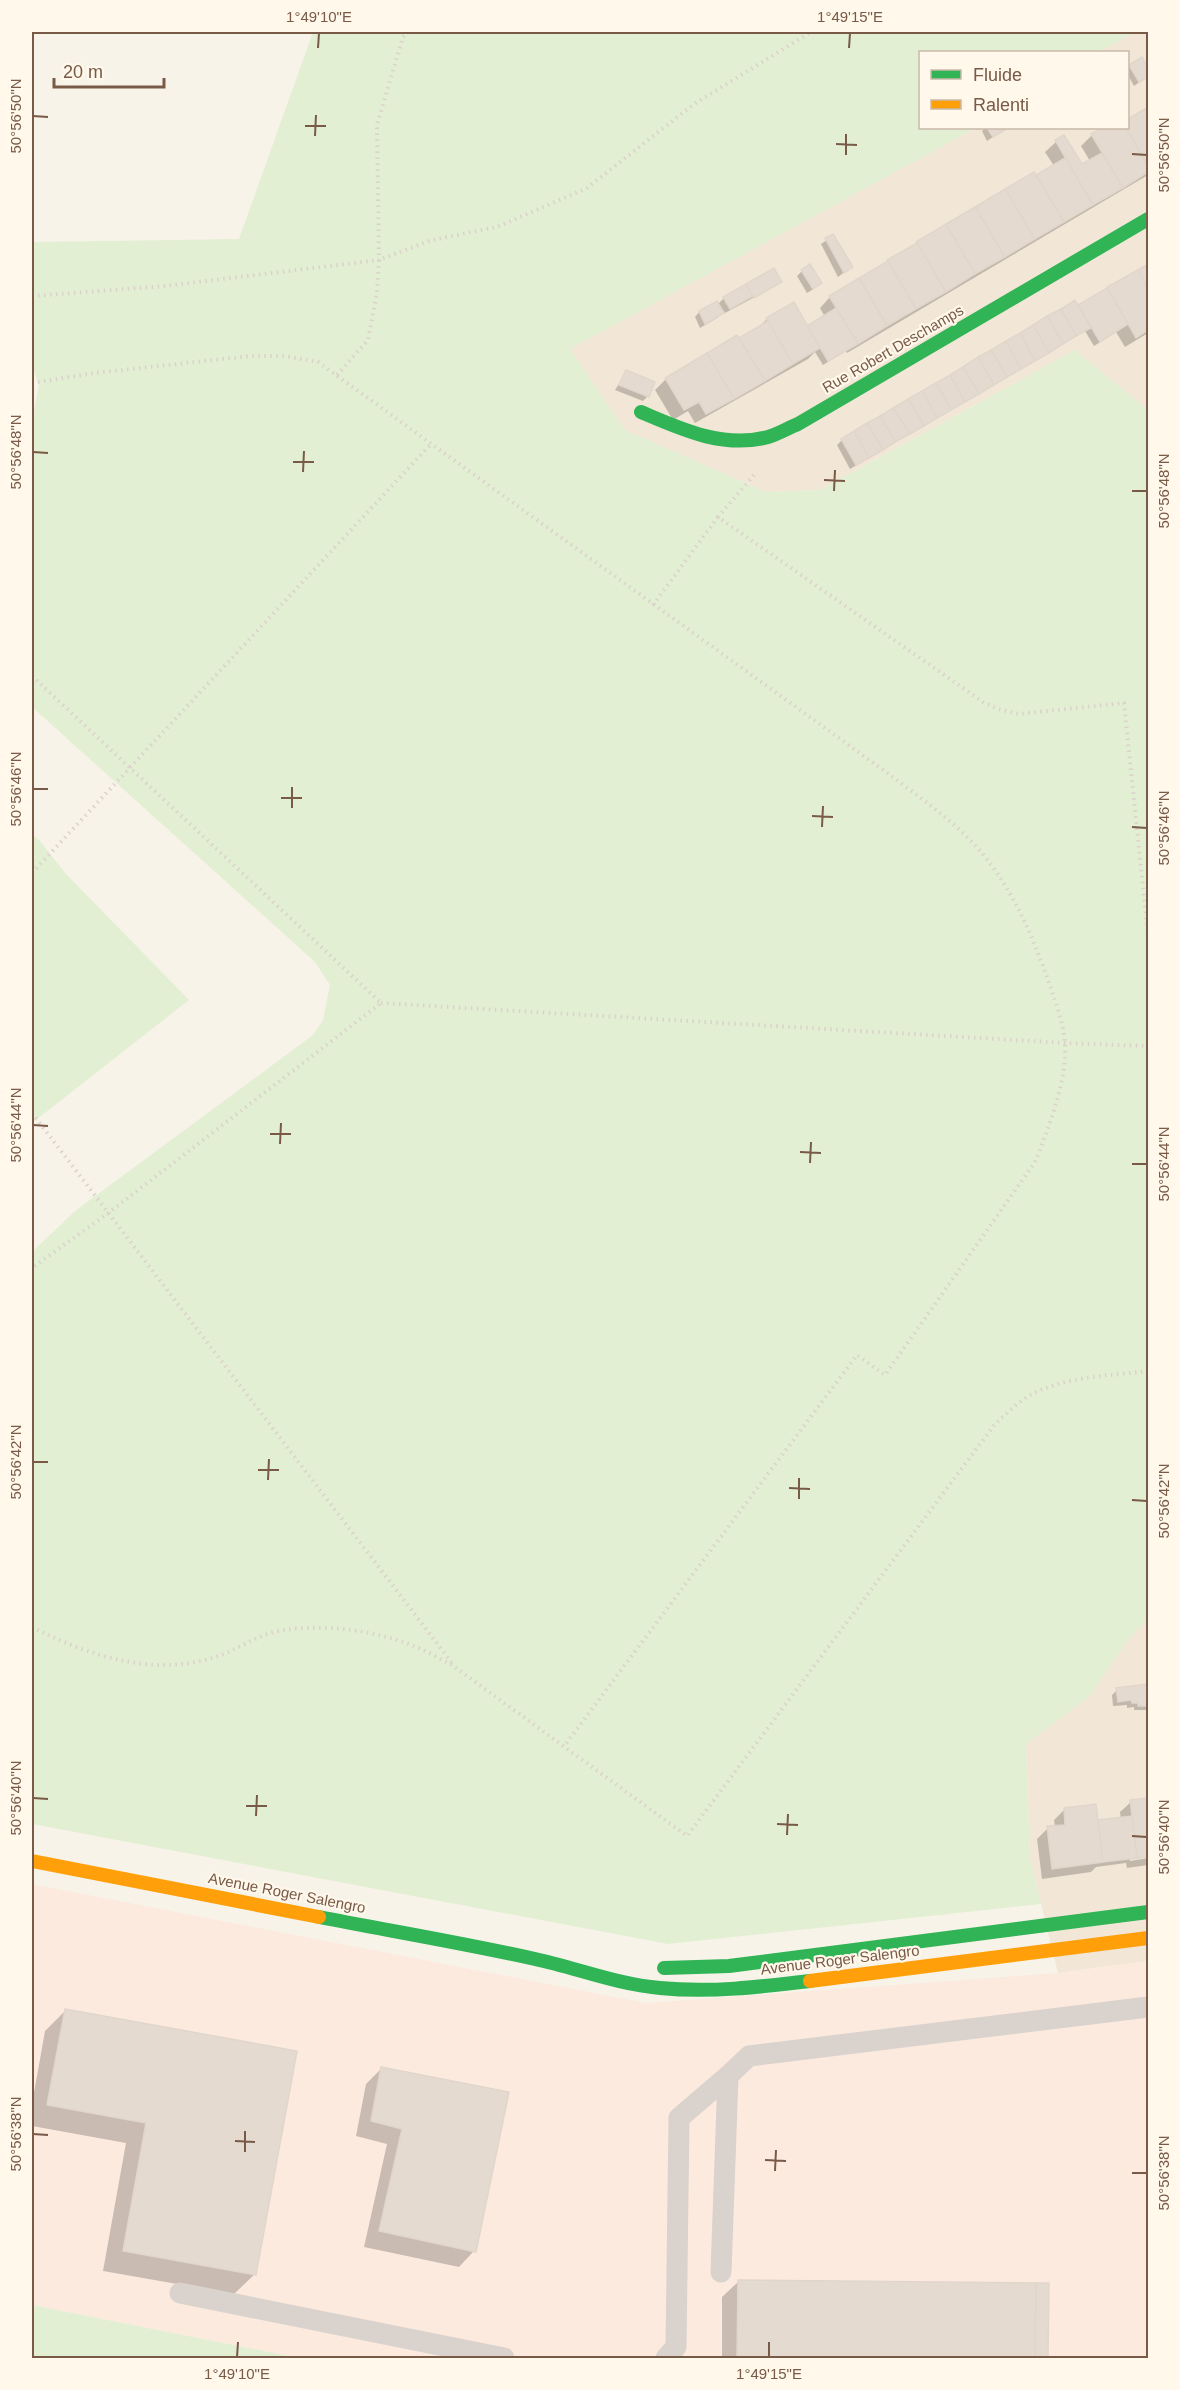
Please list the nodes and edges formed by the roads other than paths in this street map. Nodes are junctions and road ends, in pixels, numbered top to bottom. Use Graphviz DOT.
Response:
graph roads {
  1 [pos="1149,219"];
  2 [pos="641,412"];
  3 [pos="32,1861"];
  4 [pos="1149,1912"];
  5 [pos="1149,1938"];
  6 [pos="537,1959"];
  7 [pos="607,1964"];
  8 [pos="654,1968"];
  9 [pos="1149,2007"];
  10 [pos="728,2076"];
  11 [pos="721,2272"];
  12 [pos="180,2293"];
  13 [pos="504,2358"];
  14 [pos="666,2358"];
  1 -- 2 [label="main road, Rue Robert Deschamps"];
  3 -- 6 [label="main road, Avenue Roger Salengro"];
  4 -- 8 [label="main road, Avenue Roger Salengro"];
  5 -- 6 [label="main road, Avenue Roger Salengro"];
  6 -- 7 [label="main road, Avenue Roger Salengro"];
  9 -- 10 [label="lane"];
  10 -- 11 [label="lane"];
  10 -- 14 [label="lane"];
  12 -- 13 [label="lane"];
}
